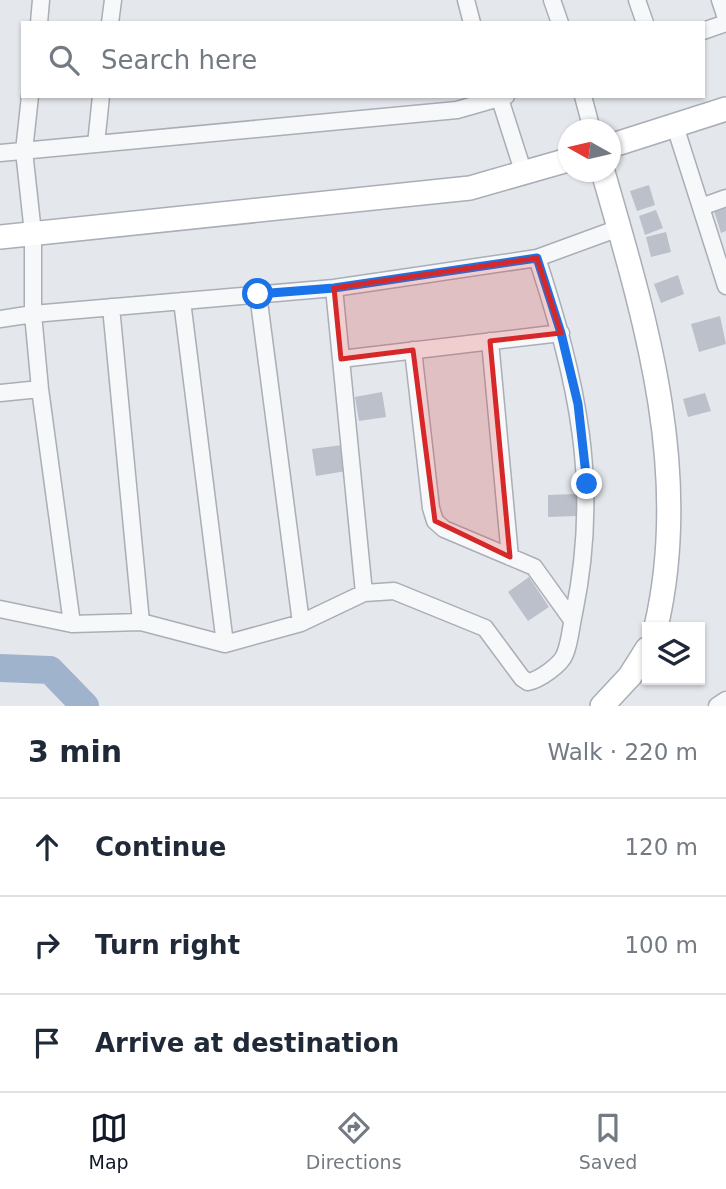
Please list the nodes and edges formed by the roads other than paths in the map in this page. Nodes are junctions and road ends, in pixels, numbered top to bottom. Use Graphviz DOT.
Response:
graph roads {
  1 [pos="41,0"];
  2 [pos="113,0"];
  3 [pos="466,0"];
  4 [pos="552,0"];
  5 [pos="637,0"];
  6 [pos="720,0"];
  7 [pos="39,21"];
  8 [pos="110,21"];
  9 [pos="471,21"];
  10 [pos="559,21"];
  11 [pos="644,21"];
  12 [pos="726,21"];
  13 [pos="705,30"];
  14 [pos="30,98"];
  15 [pos="101,98"];
  16 [pos="499,98"];
  17 [pos="502,98"];
  18 [pos="584,98"];
  19 [pos="726,109"];
  20 [pos="589,119"];
  21 [pos="675,126"];
  22 [pos="621,143"];
  23 [pos="96,144"];
  24 [pos="24,151"];
  25 [pos="0,153"];
  26 [pos="558,163"];
  27 [pos="524,174"];
  28 [pos="606,182"];
  29 [pos="726,198"];
  30 [pos="701,207"];
  31 [pos="619,228"];
  32 [pos="33,233"];
  33 [pos="0,237"];
  34 [pos="537,258"];
  35 [pos="725,278"];
  36 [pos="334,288"];
  37 [pos="258,294"];
  38 [pos="182,301"];
  39 [pos="111,307"];
  40 [pos="33,314"];
  41 [pos="0,319"];
  42 [pos="561,333"];
  43 [pos="490,341"];
  44 [pos="413,350"];
  45 [pos="341,359"];
  46 [pos="40,389"];
  47 [pos="0,393"];
  48 [pos="510,557"];
  49 [pos="364,593"];
  50 [pos="0,609"];
  51 [pos="572,620"];
  52 [pos="141,622"];
  53 [pos="657,622"];
  54 [pos="301,623"];
  55 [pos="72,624"];
  56 [pos="226,644"];
  57 [pos="642,657"];
  58 [pos="726,700"];
  59 [pos="602,706"];
  60 [pos="717,706"];
  1 -- 7 [label="street"];
  2 -- 8 [label="street"];
  3 -- 9 [label="street"];
  4 -- 10 [label="street"];
  5 -- 11 [label="street"];
  6 -- 12 [label="street"];
  12 -- 13 [label="street"];
  14 -- 24 [label="street"];
  15 -- 23 [label="street"];
  16 -- 23 [label="street"];
  17 -- 27 [label="street"];
  18 -- 20 [label="street"];
  19 -- 21 [label="street"];
  21 -- 22 [label="street"];
  21 -- 30 [label="street"];
  23 -- 24 [label="street"];
  24 -- 25 [label="street"];
  24 -- 32 [label="street"];
  26 -- 27 [label="street"];
  27 -- 32 [label="street"];
  28 -- 31 [label="street"];
  29 -- 30 [label="street"];
  30 -- 35 [label="street"];
  31 -- 34 [label="street"];
  31 -- 53 [label="street"];
  32 -- 33 [label="street"];
  32 -- 40 [label="street"];
  34 -- 36 [label="street"];
  34 -- 42 [label="street"];
  36 -- 37 [label="street"];
  36 -- 45 [label="street"];
  37 -- 38 [label="street"];
  37 -- 54 [label="street"];
  38 -- 39 [label="street"];
  38 -- 56 [label="street"];
  39 -- 40 [label="street"];
  39 -- 52 [label="street"];
  40 -- 41 [label="street"];
  40 -- 46 [label="street"];
  42 -- 43 [label="street"];
  42 -- 51 [label="street"];
  43 -- 44 [label="street"];
  43 -- 48 [label="street"];
  44 -- 45 [label="street"];
  44 -- 48 [label="street"];
  45 -- 49 [label="street"];
  46 -- 47 [label="street"];
  46 -- 55 [label="street"];
  48 -- 51 [label="street"];
  49 -- 51 [label="street"];
  49 -- 54 [label="street"];
  50 -- 55 [label="street"];
  52 -- 55 [label="street"];
  52 -- 56 [label="street"];
  54 -- 56 [label="street"];
  57 -- 59 [label="street"];
  58 -- 60 [label="street"];
}
